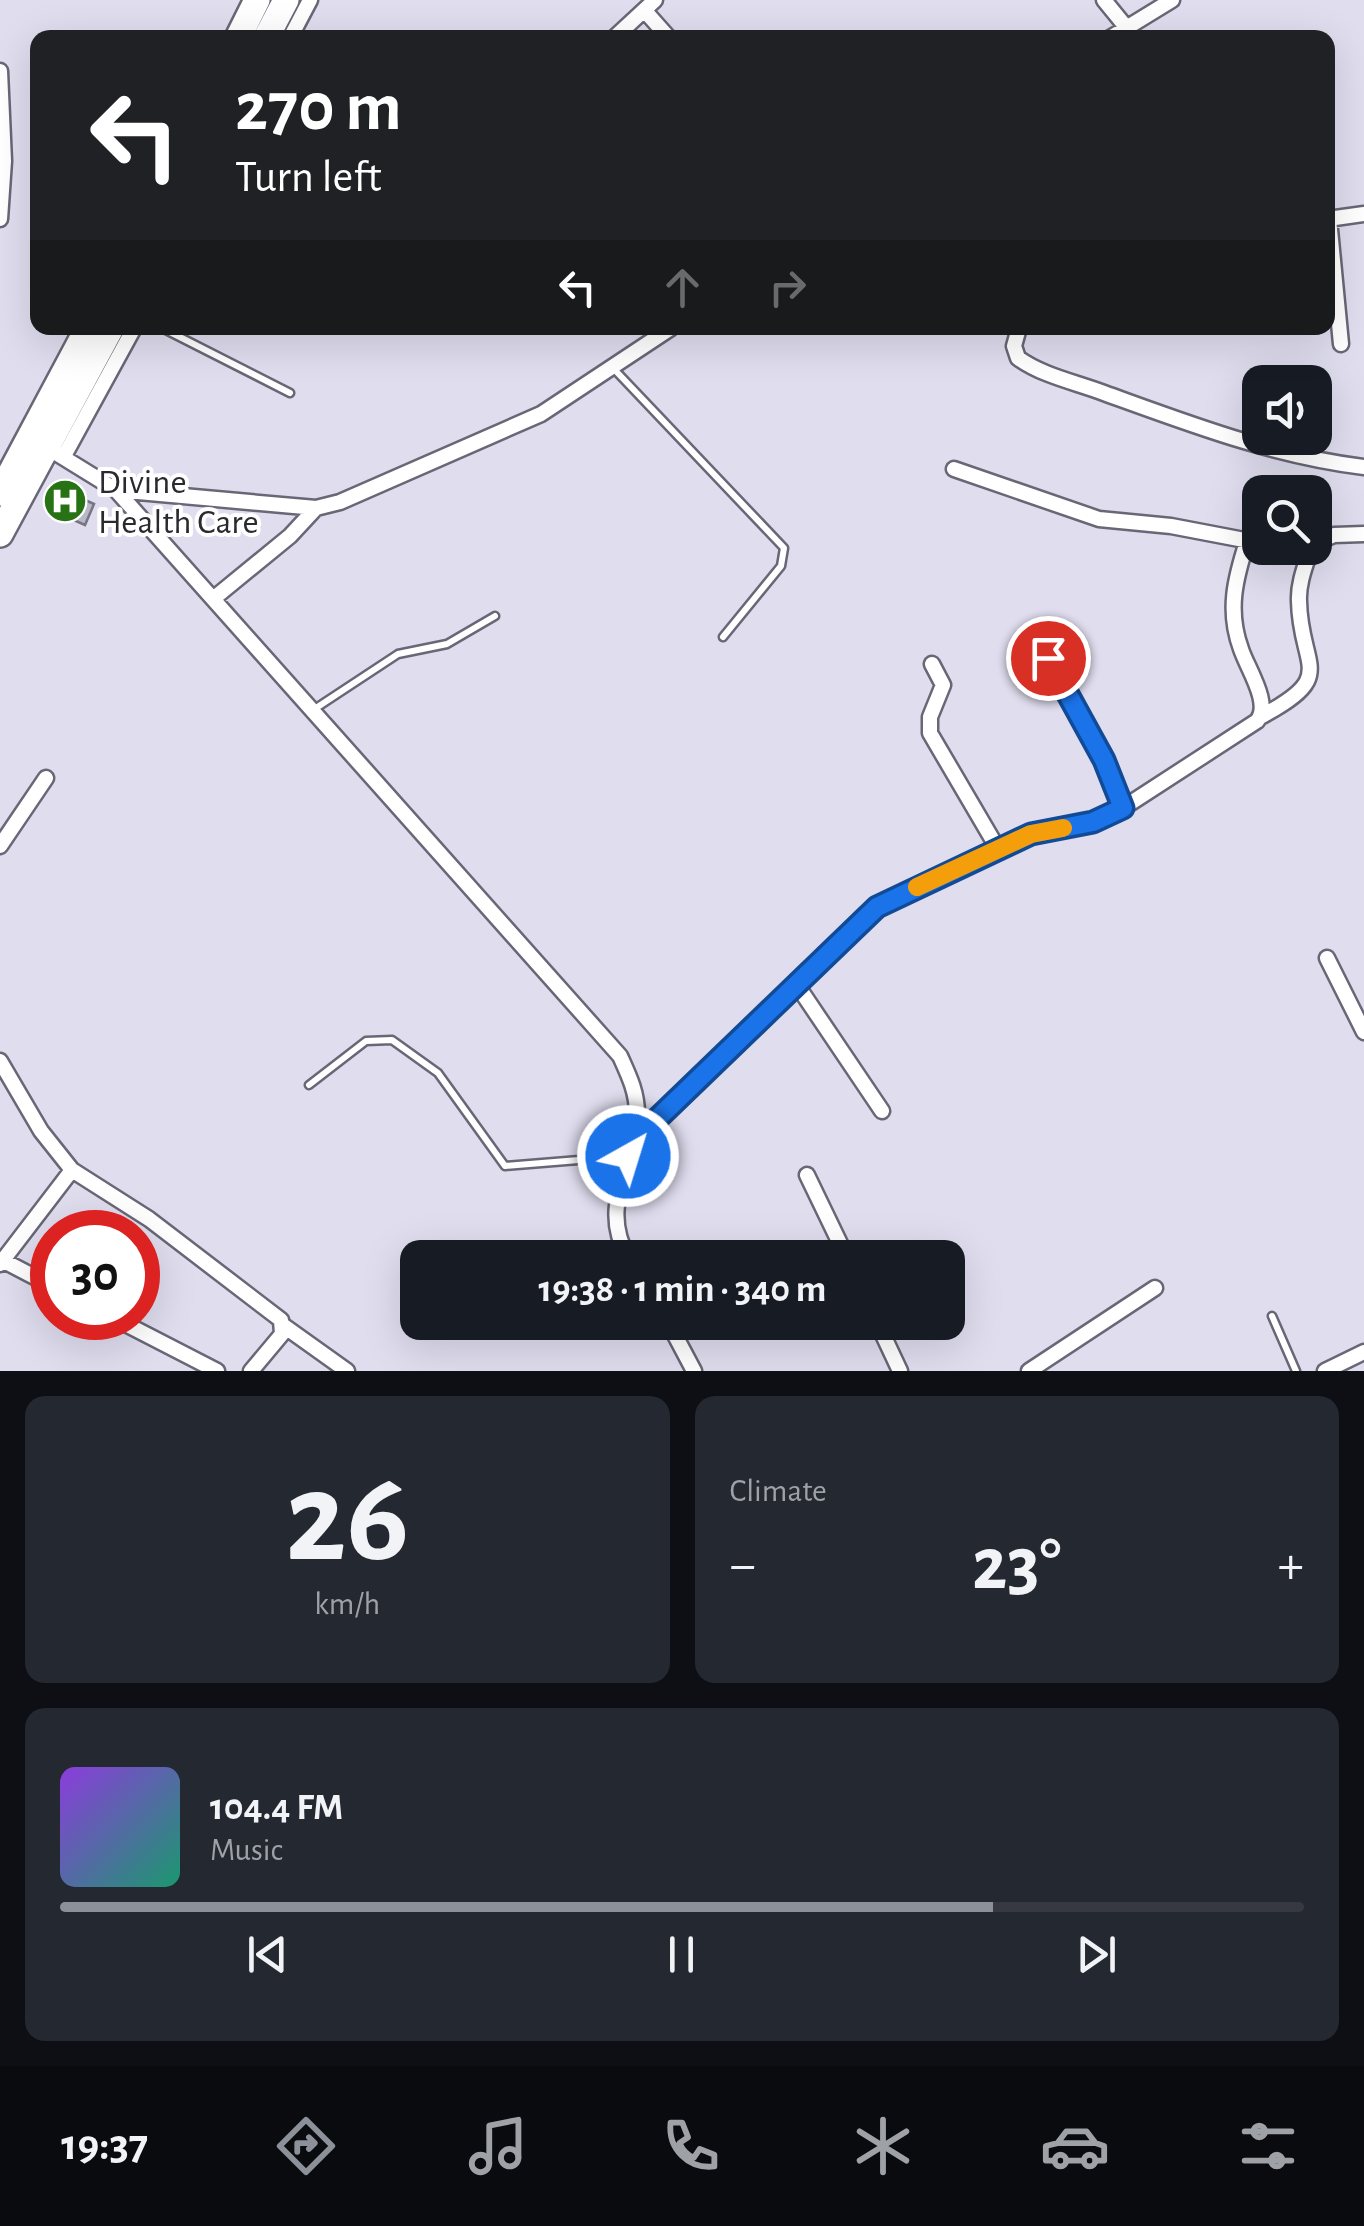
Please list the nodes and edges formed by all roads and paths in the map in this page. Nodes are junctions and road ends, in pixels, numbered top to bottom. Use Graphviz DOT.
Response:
graph roads {
  1 [pos="257,0"];
  2 [pos="286,0"];
  3 [pos="310,0"];
  4 [pos="1104,0"];
  5 [pos="1172,0"];
  6 [pos="650,6"];
  7 [pos="1126,28"];
  8 [pos="242,30"];
  9 [pos="270,30"];
  10 [pos="294,30"];
  11 [pos="623,30"];
  12 [pos="664,30"];
  13 [pos="1123,30"];
  14 [pos="0,71"];
  15 [pos="1364,214"];
  16 [pos="1335,218"];
  17 [pos="0,219"];
  18 [pos="1335,292"];
  19 [pos="86,335"];
  20 [pos="107,335"];
  21 [pos="129,335"];
  22 [pos="176,335"];
  23 [pos="660,335"];
  24 [pos="1018,335"];
  25 [pos="1340,344"];
  26 [pos="612,367"];
  27 [pos="290,394"];
  28 [pos="46,446"];
  29 [pos="1364,467"];
  30 [pos="954,469"];
  31 [pos="116,490"];
  32 [pos="0,492"];
  33 [pos="316,508"];
  34 [pos="0,534"];
  35 [pos="1364,534"];
  36 [pos="1332,537"];
  37 [pos="1242,540"];
  38 [pos="1244,565"];
  39 [pos="1307,565"];
  40 [pos="212,598"];
  41 [pos="494,616"];
  42 [pos="723,637"];
  43 [pos="1048,658"];
  44 [pos="932,664"];
  45 [pos="312,710"];
  46 [pos="1262,716"];
  47 [pos="46,778"];
  48 [pos="1123,808"];
  49 [pos="0,846"];
  50 [pos="998,849"];
  51 [pos="1328,958"];
  52 [pos="797,984"];
  53 [pos="1364,1032"];
  54 [pos="0,1062"];
  55 [pos="309,1086"];
  56 [pos="882,1111"];
  57 [pos="629,1150"];
  58 [pos="72,1170"];
  59 [pos="807,1175"];
  60 [pos="620,1240"];
  61 [pos="838,1240"];
  62 [pos="1,1262"];
  63 [pos="30,1276"];
  64 [pos="1155,1288"];
  65 [pos="1272,1316"];
  66 [pos="284,1326"];
  67 [pos="157,1340"];
  68 [pos="678,1340"];
  69 [pos="885,1340"];
  70 [pos="1364,1352"];
  71 [pos="217,1371"];
  72 [pos="251,1371"];
  73 [pos="346,1371"];
  74 [pos="694,1371"];
  75 [pos="900,1371"];
  76 [pos="1029,1371"];
  77 [pos="1296,1371"];
  78 [pos="1325,1371"];
  1 -- 8 [label="highway"];
  2 -- 9 [label="highway"];
  3 -- 10 [label="street"];
  4 -- 7 [label="street"];
  5 -- 7 [label="street"];
  6 -- 11 [label="street"];
  6 -- 12 [label="street"];
  7 -- 13 [label="street"];
  14 -- 17 [label="street"];
  15 -- 16 [label="street"];
  18 -- 25 [label="street"];
  19 -- 28 [label="highway"];
  20 -- 28 [label="highway"];
  21 -- 28 [label="street"];
  22 -- 27 [label="lane"];
  23 -- 26 [label="street"];
  24 -- 29 [label="street"];
  26 -- 33 [label="street"];
  26 -- 42 [label="lane"];
  28 -- 31 [label="street"];
  28 -- 32 [label="highway"];
  28 -- 34 [label="highway"];
  30 -- 37 [label="street"];
  31 -- 33 [label="street"];
  31 -- 40 [label="street"];
  33 -- 40 [label="street"];
  35 -- 36 [label="street"];
  38 -- 46 [label="street"];
  39 -- 46 [label="street"];
  40 -- 45 [label="street"];
  41 -- 45 [label="lane"];
  43 -- 48 [label="street"];
  44 -- 50 [label="street"];
  45 -- 57 [label="street"];
  46 -- 48 [label="street"];
  47 -- 49 [label="street"];
  48 -- 50 [label="street"];
  50 -- 52 [label="street"];
  51 -- 53 [label="street"];
  52 -- 56 [label="street"];
  52 -- 57 [label="street"];
  54 -- 58 [label="street"];
  55 -- 57 [label="lane"];
  57 -- 60 [label="street"];
  58 -- 62 [label="street"];
  58 -- 66 [label="street"];
  59 -- 61 [label="street"];
  62 -- 63 [label="street"];
  64 -- 76 [label="street"];
  65 -- 77 [label="lane"];
  66 -- 72 [label="street"];
  66 -- 73 [label="street"];
  67 -- 71 [label="street"];
  68 -- 74 [label="street"];
  69 -- 75 [label="street"];
  70 -- 78 [label="street"];
}
